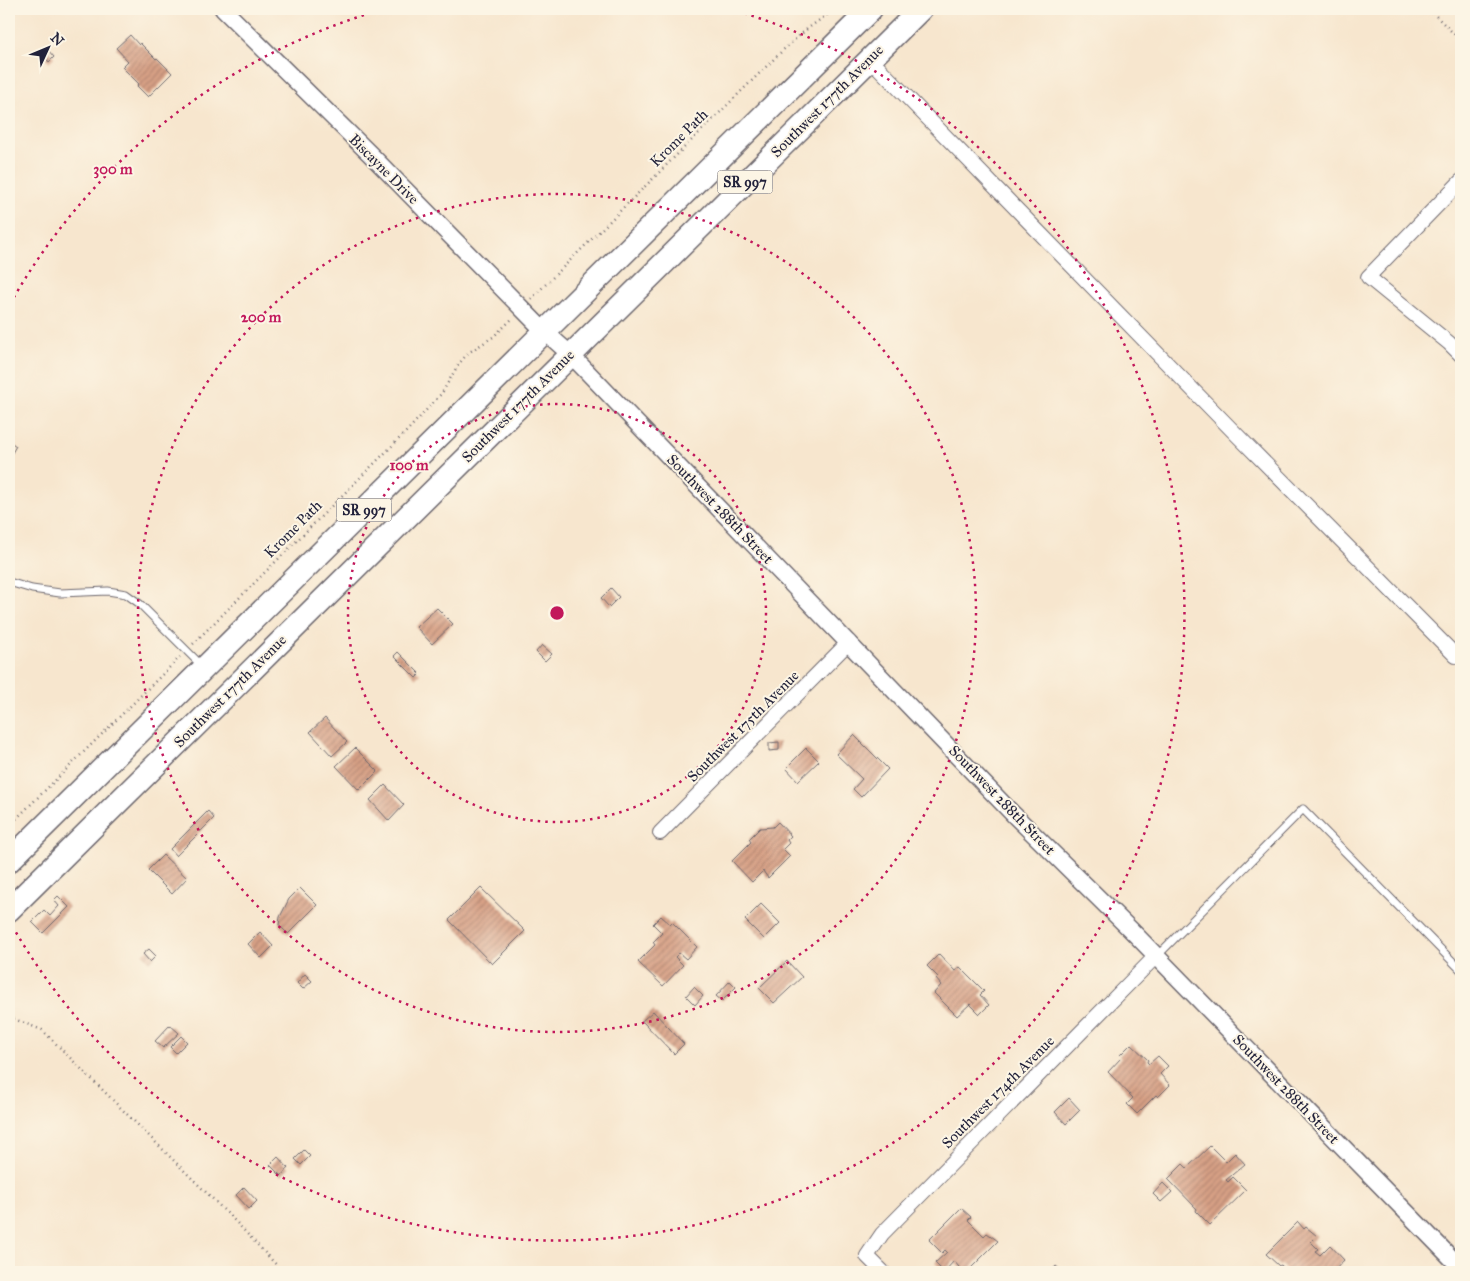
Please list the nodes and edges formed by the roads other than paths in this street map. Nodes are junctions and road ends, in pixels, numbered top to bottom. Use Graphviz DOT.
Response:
graph roads {
  1 [pos="223,9"];
  2 [pos="921,9"];
  3 [pos="866,10"];
  4 [pos="870,59"];
  5 [pos="1461,181"];
  6 [pos="544,331"];
  7 [pos="570,354"];
  8 [pos="1461,356"];
  9 [pos="9,582"];
  10 [pos="849,642"];
  11 [pos="1461,650"];
  12 [pos="204,668"];
  13 [pos="660,833"];
  14 [pos="9,861"];
  15 [pos="9,910"];
  16 [pos="1156,956"];
  17 [pos="1461,970"];
  18 [pos="1461,1268"];
  19 [pos="883,1272"];
  1 -- 6 [label="street, Biscayne Drive"];
  2 -- 4 [label="highway, Southwest 177th Avenue / SR 997"];
  3 -- 6 [label="highway, SR 997"];
  4 -- 7 [label="highway, Southwest 177th Avenue / SR 997"];
  4 -- 11 [label="street"];
  5 -- 8 [label="street"];
  6 -- 7 [label="street, Southwest 288th Street"];
  6 -- 12 [label="highway, SR 997"];
  7 -- 10 [label="street, Southwest 288th Street"];
  7 -- 15 [label="highway, Southwest 177th Avenue / SR 997"];
  9 -- 12 [label="lane"];
  10 -- 13 [label="street, Southwest 175th Avenue"];
  10 -- 16 [label="street, Southwest 288th Street"];
  12 -- 14 [label="highway, SR 997"];
  16 -- 17 [label="lane"];
  16 -- 18 [label="street, Southwest 288th Street"];
  16 -- 19 [label="street, Southwest 174th Avenue"];
}
